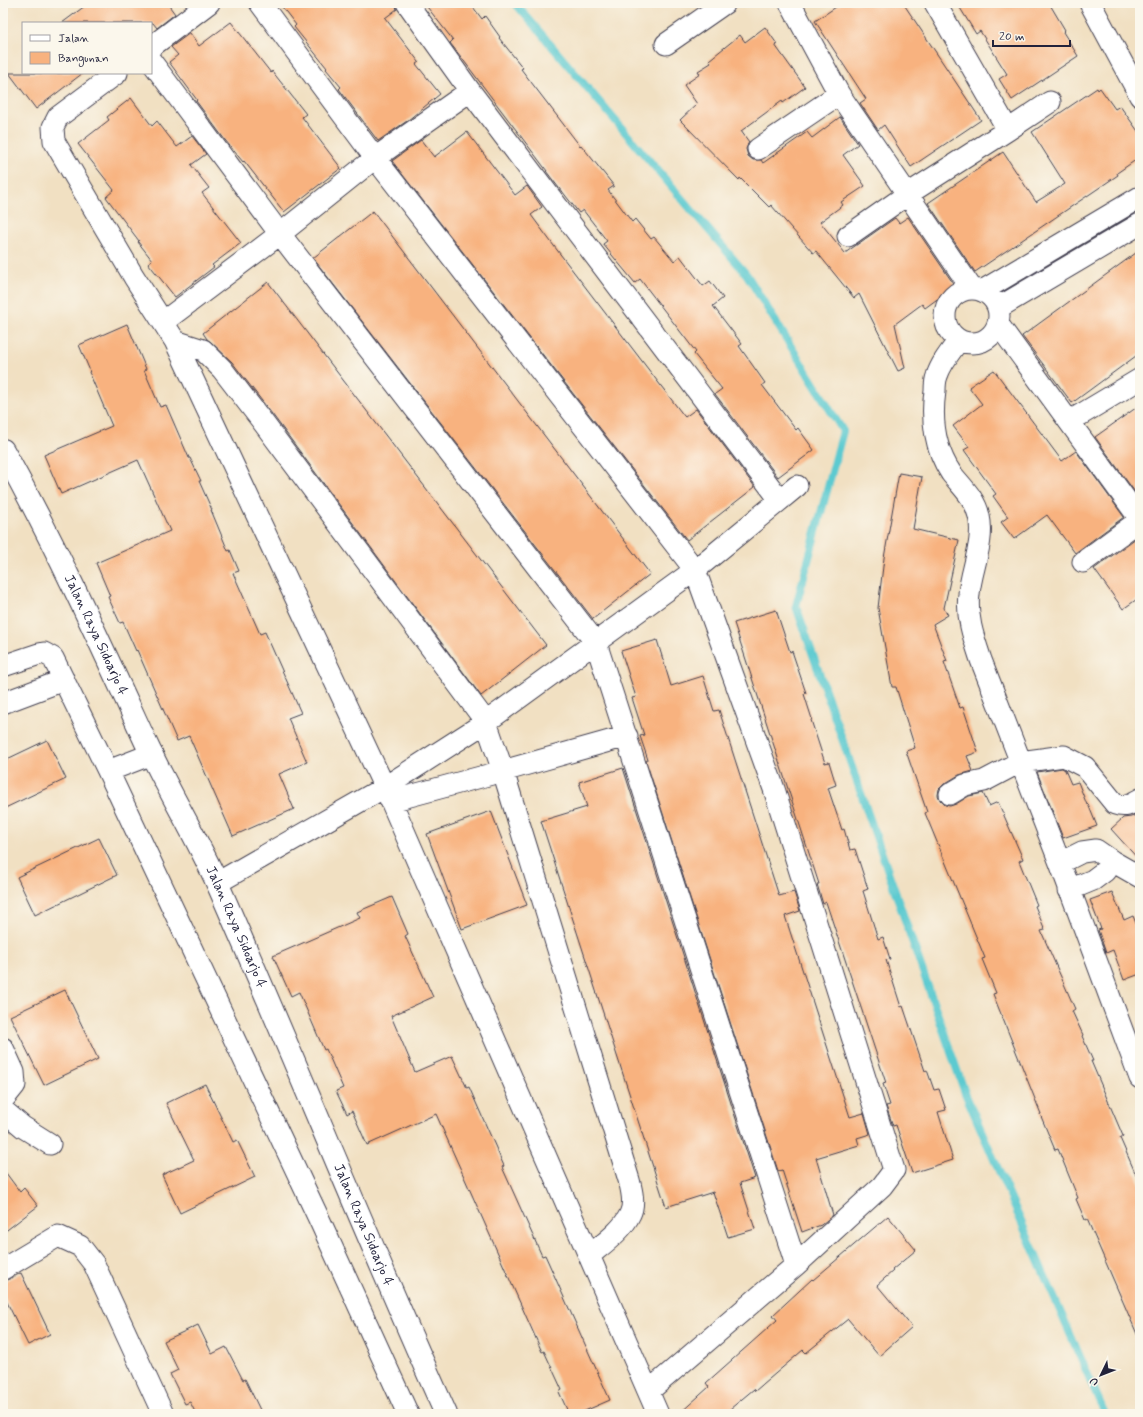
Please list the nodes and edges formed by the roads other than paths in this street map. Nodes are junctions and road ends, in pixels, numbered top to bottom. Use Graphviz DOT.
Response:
graph roads {
  1 [pos="210,3"];
  2 [pos="260,3"];
  3 [pos="407,3"];
  4 [pos="725,3"];
  5 [pos="790,3"];
  6 [pos="935,3"];
  7 [pos="1090,3"];
  8 [pos="666,44"];
  9 [pos="152,46"];
  10 [pos="152,62"];
  11 [pos="116,74"];
  12 [pos="470,91"];
  13 [pos="839,94"];
  14 [pos="1140,96"];
  15 [pos="1050,102"];
  16 [pos="1008,130"];
  17 [pos="758,149"];
  18 [pos="375,158"];
  19 [pos="908,194"];
  20 [pos="1140,197"];
  21 [pos="1140,224"];
  22 [pos="280,234"];
  23 [pos="848,236"];
  24 [pos="977,290"];
  25 [pos="998,316"];
  26 [pos="164,322"];
  27 [pos="959,340"];
  28 [pos="175,341"];
  29 [pos="1140,379"];
  30 [pos="1070,421"];
  31 [pos="3,450"];
  32 [pos="797,486"];
  33 [pos="780,500"];
  34 [pos="1140,520"];
  35 [pos="1083,562"];
  36 [pos="695,570"];
  37 [pos="596,643"];
  38 [pos="3,666"];
  39 [pos="64,680"];
  40 [pos="3,703"];
  41 [pos="486,722"];
  42 [pos="627,736"];
  43 [pos="152,754"];
  44 [pos="1020,762"];
  45 [pos="108,771"];
  46 [pos="503,771"];
  47 [pos="388,794"];
  48 [pos="950,794"];
  49 [pos="1140,799"];
  50 [pos="1112,861"];
  51 [pos="1060,863"];
  52 [pos="1140,877"];
  53 [pos="216,883"];
  54 [pos="1069,890"];
  55 [pos="3,1048"];
  56 [pos="1140,1078"];
  57 [pos="3,1100"];
  58 [pos="3,1110"];
  59 [pos="50,1144"];
  60 [pos="590,1255"];
  61 [pos="796,1265"];
  62 [pos="3,1269"];
  63 [pos="649,1391"];
  64 [pos="163,1414"];
  65 [pos="408,1414"];
  66 [pos="446,1414"];
  67 [pos="658,1414"];
  1 -- 9 [label="street"];
  2 -- 18 [label="street"];
  3 -- 12 [label="street"];
  4 -- 8 [label="street"];
  5 -- 13 [label="street"];
  6 -- 16 [label="street"];
  7 -- 14 [label="street"];
  10 -- 22 [label="street"];
  11 -- 26 [label="street"];
  12 -- 18 [label="street"];
  12 -- 33 [label="street"];
  13 -- 17 [label="street"];
  13 -- 19 [label="street"];
  15 -- 16 [label="street"];
  16 -- 19 [label="street"];
  18 -- 22 [label="street"];
  18 -- 36 [label="street"];
  19 -- 23 [label="street"];
  19 -- 24 [label="street"];
  20 -- 24 [label="street"];
  21 -- 25 [label="street"];
  22 -- 26 [label="street"];
  22 -- 37 [label="street"];
  24 -- 25 [label="street"];
  24 -- 27 [label="street"];
  25 -- 27 [label="street"];
  25 -- 30 [label="street"];
  26 -- 28 [label="street"];
  27 -- 44 [label="street"];
  28 -- 41 [label="street"];
  28 -- 47 [label="street"];
  29 -- 30 [label="street"];
  30 -- 34 [label="street"];
  31 -- 43 [label="street, Jalan Raya Sidoarjo 4"];
  32 -- 33 [label="street"];
  33 -- 36 [label="street"];
  34 -- 35 [label="street"];
  36 -- 37 [label="street"];
  36 -- 61 [label="street"];
  37 -- 41 [label="street"];
  37 -- 42 [label="street"];
  38 -- 39 [label="street"];
  39 -- 40 [label="street"];
  39 -- 45 [label="street"];
  41 -- 46 [label="street"];
  41 -- 47 [label="street"];
  42 -- 46 [label="street"];
  42 -- 61 [label="street"];
  43 -- 45 [label="street"];
  43 -- 53 [label="street, Jalan Raya Sidoarjo 4"];
  44 -- 48 [label="street"];
  44 -- 49 [label="street"];
  44 -- 51 [label="street"];
  45 -- 65 [label="street"];
  46 -- 47 [label="street"];
  46 -- 60 [label="street"];
  47 -- 53 [label="street"];
  47 -- 60 [label="street"];
  50 -- 51 [label="street"];
  50 -- 52 [label="street"];
  50 -- 54 [label="street"];
  51 -- 54 [label="street"];
  53 -- 66 [label="street, Jalan Raya Sidoarjo 4"];
  54 -- 56 [label="street"];
  55 -- 57 [label="street"];
  58 -- 59 [label="street"];
  60 -- 63 [label="street"];
  61 -- 63 [label="street"];
  62 -- 64 [label="street"];
  63 -- 67 [label="street"];
}
